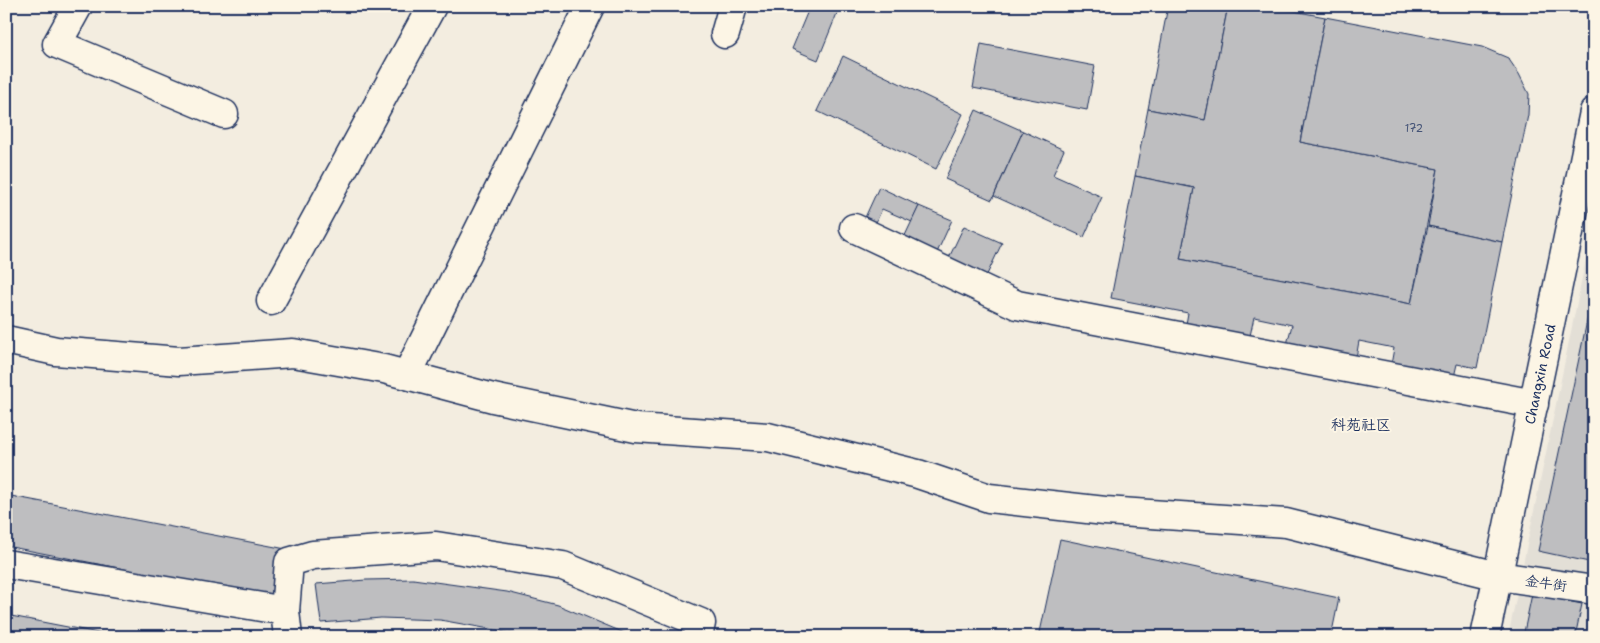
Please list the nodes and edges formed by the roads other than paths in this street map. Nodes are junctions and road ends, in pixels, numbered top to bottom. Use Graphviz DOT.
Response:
graph roads {
  1 [pos="78,6"];
  2 [pos="432,6"];
  3 [pos="590,6"];
  4 [pos="733,6"];
  5 [pos="725,34"];
  6 [pos="1594,112"];
  7 [pos="224,114"];
  8 [pos="854,228"];
  9 [pos="271,301"];
  10 [pos="6,340"];
  11 [pos="407,375"];
  12 [pos="1534,404"];
  13 [pos="6,564"];
  14 [pos="1498,576"];
  15 [pos="1594,590"];
  16 [pos="287,624"];
  17 [pos="698,637"];
  18 [pos="1485,637"];
  1 -- 7 [label="street"];
  2 -- 9 [label="street"];
  3 -- 11 [label="street"];
  4 -- 5 [label="street"];
  6 -- 12 [label="street, Changxin Road"];
  8 -- 12 [label="street"];
  10 -- 11 [label="street, 金牛街"];
  11 -- 14 [label="street, 金牛街"];
  12 -- 14 [label="street, Changxin Road"];
  13 -- 16 [label="street"];
  14 -- 15 [label="street, 金牛街"];
  14 -- 18 [label="street, Changxin Road"];
  16 -- 17 [label="street"];
}
